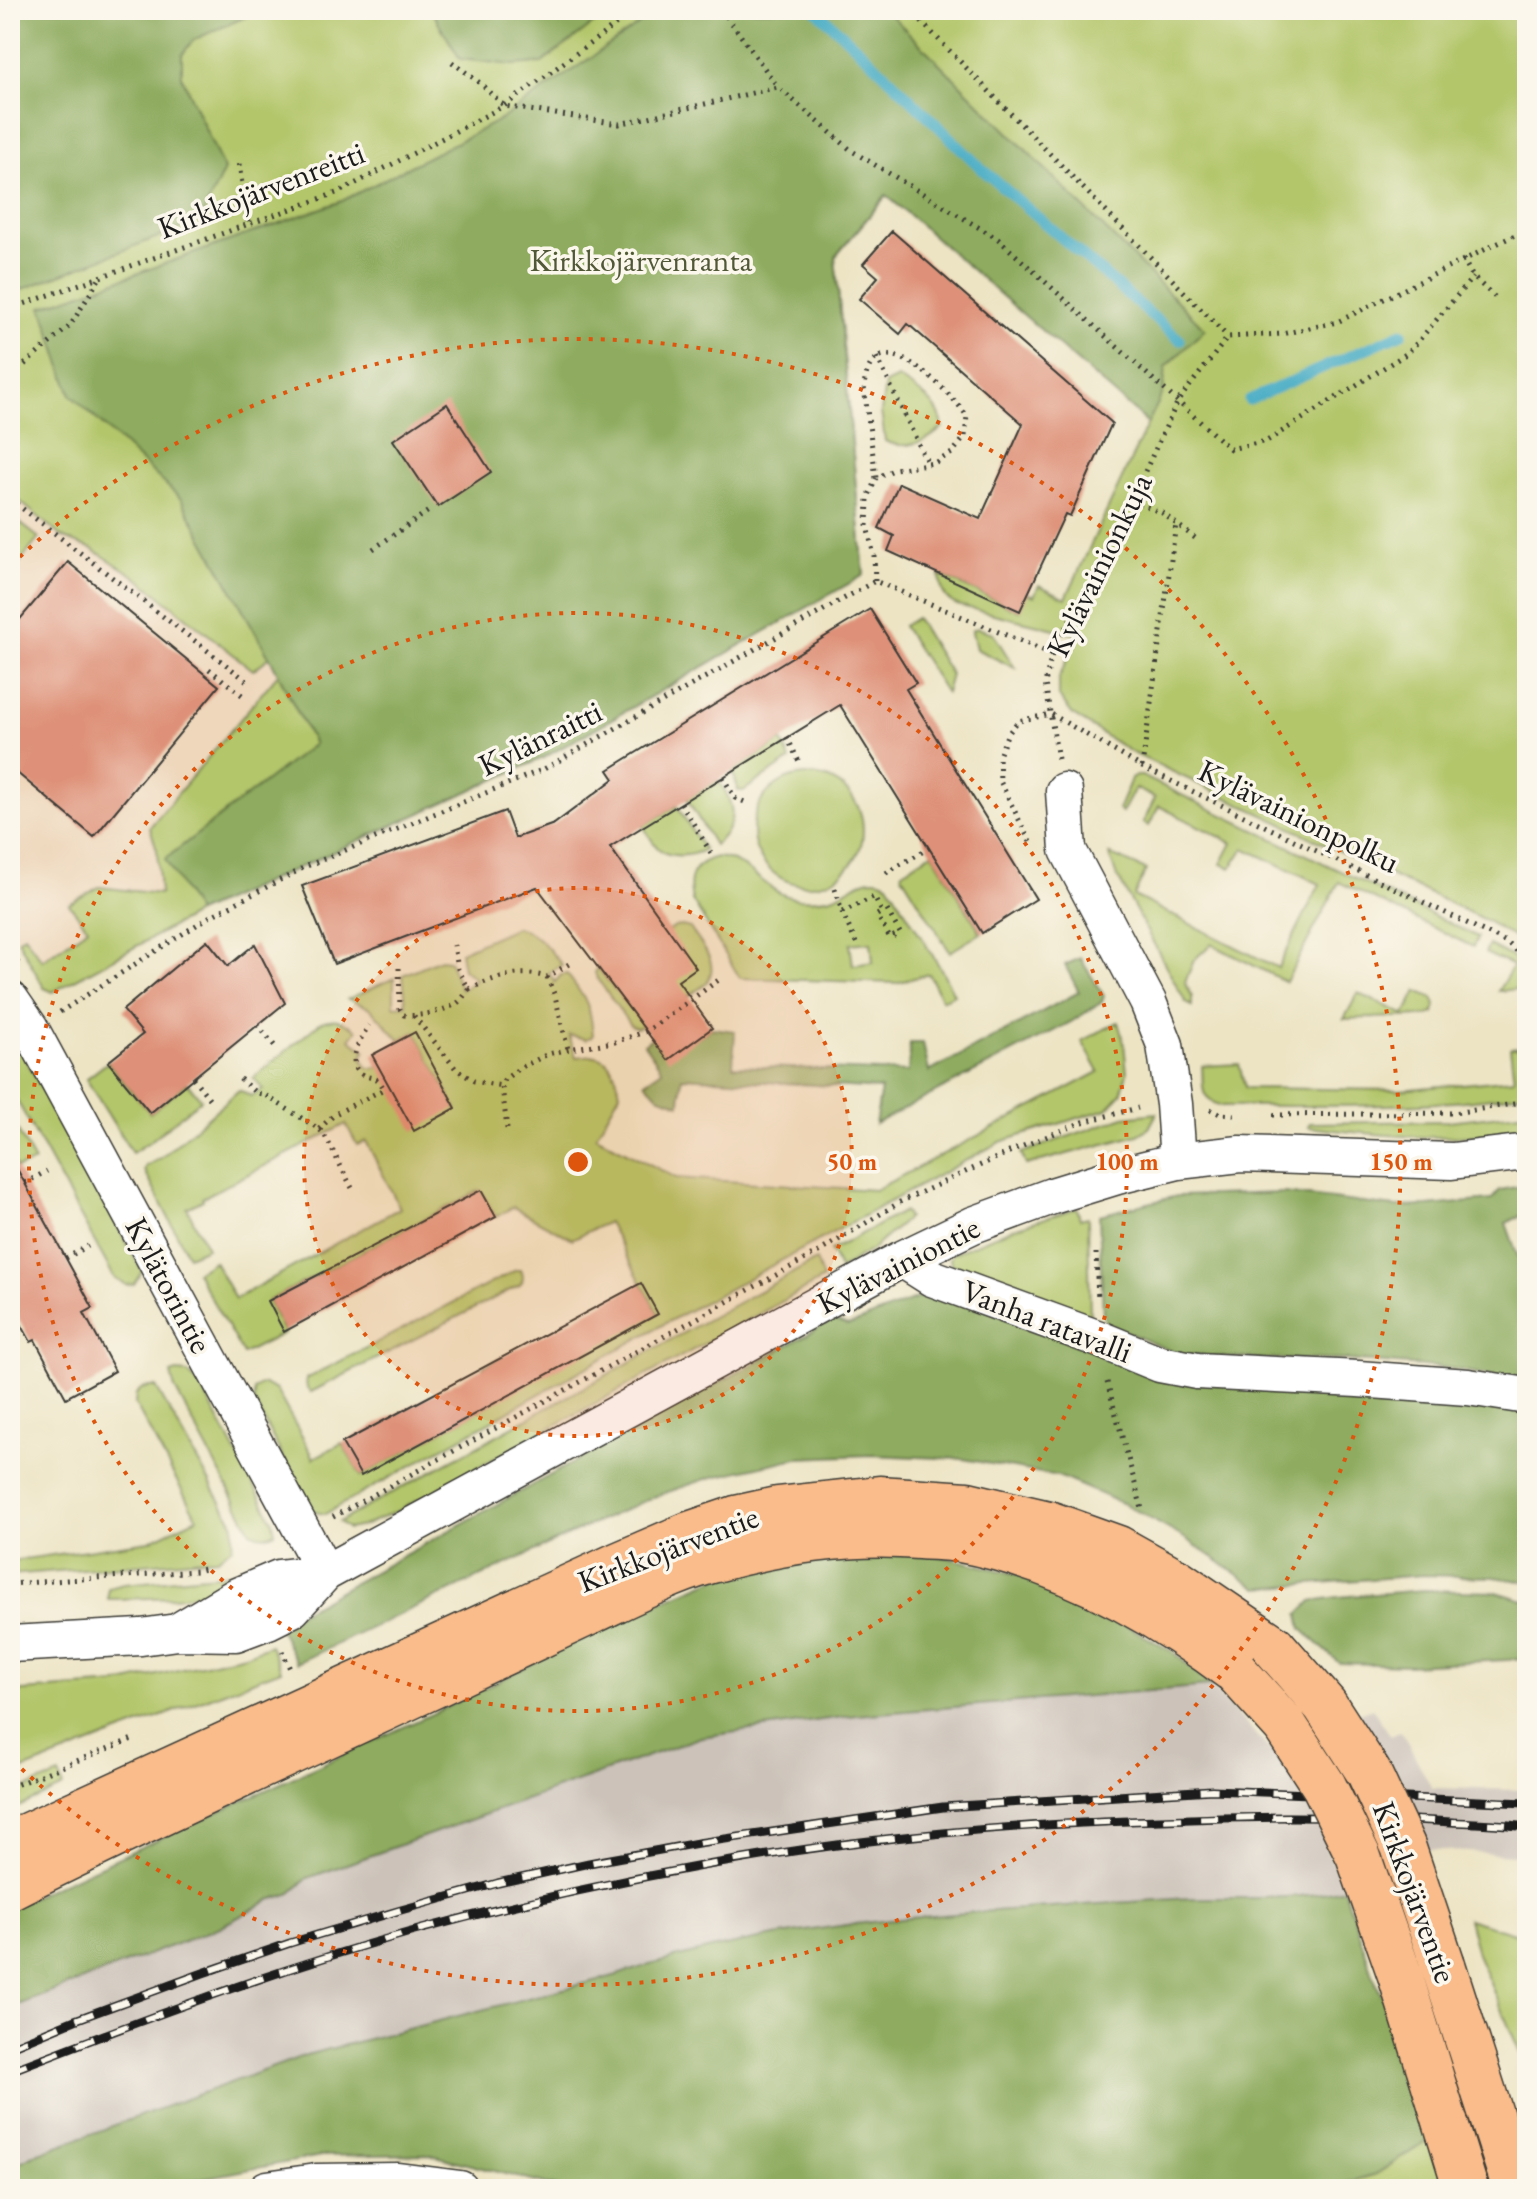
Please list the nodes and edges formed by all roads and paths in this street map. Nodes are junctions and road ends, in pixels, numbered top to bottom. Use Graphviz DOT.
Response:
graph roads {
  1 [pos="636,10"];
  2 [pos="722,10"];
  3 [pos="910,10"];
  4 [pos="1522,10"];
  5 [pos="1527,16"];
  6 [pos="452,62"];
  7 [pos="778,87"];
  8 [pos="504,106"];
  9 [pos="239,164"];
  10 [pos="248,223"];
  11 [pos="1527,229"];
  12 [pos="1463,259"];
  13 [pos="101,276"];
  14 [pos="1473,277"];
  15 [pos="1497,299"];
  16 [pos="10,309"];
  17 [pos="1228,337"];
  18 [pos="877,357"];
  19 [pos="10,371"];
  20 [pos="1178,401"];
  21 [pos="928,464"];
  22 [pos="876,478"];
  23 [pos="10,499"];
  24 [pos="1132,500"];
  25 [pos="430,510"];
  26 [pos="1176,524"];
  27 [pos="1195,538"];
  28 [pos="373,549"];
  29 [pos="875,581"];
  30 [pos="1052,654"];
  31 [pos="209,669"];
  32 [pos="251,684"];
  33 [pos="242,695"];
  34 [pos="1051,714"];
  35 [pos="787,737"];
  36 [pos="800,764"];
  37 [pos="1142,767"];
  38 [pos="723,777"];
  39 [pos="1064,791"];
  40 [pos="681,803"];
  41 [pos="747,803"];
  42 [pos="929,848"];
  43 [pos="711,853"];
  44 [pos="886,873"];
  45 [pos="835,889"];
  46 [pos="842,912"];
  47 [pos="882,912"];
  48 [pos="856,943"];
  49 [pos="454,945"];
  50 [pos="1527,959"];
  51 [pos="569,964"];
  52 [pos="399,968"];
  53 [pos="547,977"];
  54 [pos="720,979"];
  55 [pos="469,989"];
  56 [pos="10,999"];
  57 [pos="414,1016"];
  58 [pos="53,1017"];
  59 [pos="258,1025"];
  60 [pos="369,1025"];
  61 [pos="277,1049"];
  62 [pos="568,1049"];
  63 [pos="193,1078"];
  64 [pos="240,1079"];
  65 [pos="502,1086"];
  66 [pos="212,1102"];
  67 [pos="1527,1102"];
  68 [pos="1199,1103"];
  69 [pos="1142,1107"];
  70 [pos="1268,1115"];
  71 [pos="1239,1116"];
  72 [pos="319,1129"];
  73 [pos="507,1129"];
  74 [pos="1527,1152"];
  75 [pos="1178,1161"];
  76 [pos="47,1171"];
  77 [pos="25,1183"];
  78 [pos="352,1188"];
  79 [pos="88,1246"];
  80 [pos="1096,1253"];
  81 [pos="66,1258"];
  82 [pos="902,1259"];
  83 [pos="1099,1313"];
  84 [pos="1104,1371"];
  85 [pos="1527,1396"];
  86 [pos="1142,1509"];
  87 [pos="303,1534"];
  88 [pos="211,1567"];
  89 [pos="325,1573"];
  90 [pos="10,1584"];
  91 [pos="10,1644"];
  92 [pos="10,1843"];
  93 [pos="10,1887"];
  94 [pos="267,2189"];
  95 [pos="460,2189"];
  96 [pos="1466,2189"];
  97 [pos="1515,2189"];
  1 -- 8 [label="path, Kirkkojärvenreitti"];
  2 -- 7 [label="path"];
  3 -- 17 [label="path"];
  4 -- 5 [label="path"];
  6 -- 8 [label="path"];
  7 -- 8 [label="path"];
  7 -- 20 [label="path"];
  8 -- 10 [label="path, Kirkkojärvenreitti"];
  9 -- 10 [label="path"];
  10 -- 13 [label="path, Kirkkojärvenreitti"];
  11 -- 12 [label="path"];
  12 -- 14 [label="path"];
  12 -- 17 [label="path"];
  13 -- 16 [label="path, Kirkkojärvenreitti"];
  13 -- 19 [label="path"];
  14 -- 15 [label="path"];
  14 -- 20 [label="path"];
  17 -- 20 [label="path, Kylävainionkuja"];
  18 -- 21 [label="path"];
  18 -- 21 [label="path"];
  18 -- 22 [label="path"];
  20 -- 24 [label="path, Kylävainionkuja"];
  21 -- 22 [label="path"];
  22 -- 29 [label="path"];
  23 -- 32 [label="path"];
  24 -- 26 [label="path"];
  24 -- 30 [label="path, Kylävainionkuja"];
  25 -- 28 [label="path"];
  26 -- 27 [label="path"];
  26 -- 37 [label="path"];
  29 -- 30 [label="path"];
  29 -- 58 [label="path, Kylänraitti"];
  30 -- 34 [label="path, Kylävainionkuja"];
  31 -- 33 [label="path"];
  34 -- 37 [label="path, Kylävainionpolku"];
  34 -- 39 [label="path, Kylävainionkuja"];
  35 -- 36 [label="path"];
  37 -- 50 [label="path, Kylävainionpolku"];
  38 -- 41 [label="path"];
  39 -- 75 [label="street"];
  40 -- 43 [label="path"];
  42 -- 44 [label="path"];
  45 -- 46 [label="path"];
  46 -- 47 [label="path"];
  46 -- 48 [label="path"];
  47 -- 47 [label="path"];
  49 -- 55 [label="path"];
  51 -- 53 [label="path"];
  52 -- 57 [label="path"];
  53 -- 55 [label="path"];
  53 -- 62 [label="path"];
  54 -- 62 [label="path"];
  55 -- 57 [label="path"];
  56 -- 87 [label="street, Kylätorintie"];
  57 -- 65 [label="path"];
  59 -- 61 [label="path"];
  60 -- 72 [label="path"];
  62 -- 65 [label="path"];
  63 -- 66 [label="path"];
  64 -- 72 [label="path"];
  65 -- 73 [label="path"];
  67 -- 70 [label="path"];
  68 -- 71 [label="path"];
  69 -- 87 [label="path"];
  72 -- 78 [label="path"];
  74 -- 75 [label="street, Kylävainiontie"];
  75 -- 82 [label="street, Kylävainiontie"];
  76 -- 77 [label="path"];
  79 -- 81 [label="path"];
  80 -- 83 [label="path"];
  82 -- 85 [label="street, Vanha ratavalli"];
  82 -- 89 [label="street, Kylävainiontie"];
  84 -- 86 [label="path"];
  87 -- 89 [label="street, Kylätorintie"];
  88 -- 90 [label="path"];
  89 -- 91 [label="street, Kylävainiontie"];
  92 -- 97 [label="main road, Kirkkojärventie, bridge"];
  93 -- 96 [label="main road, Kirkkojärventie, bridge"];
  94 -- 95 [label="street"];
}
